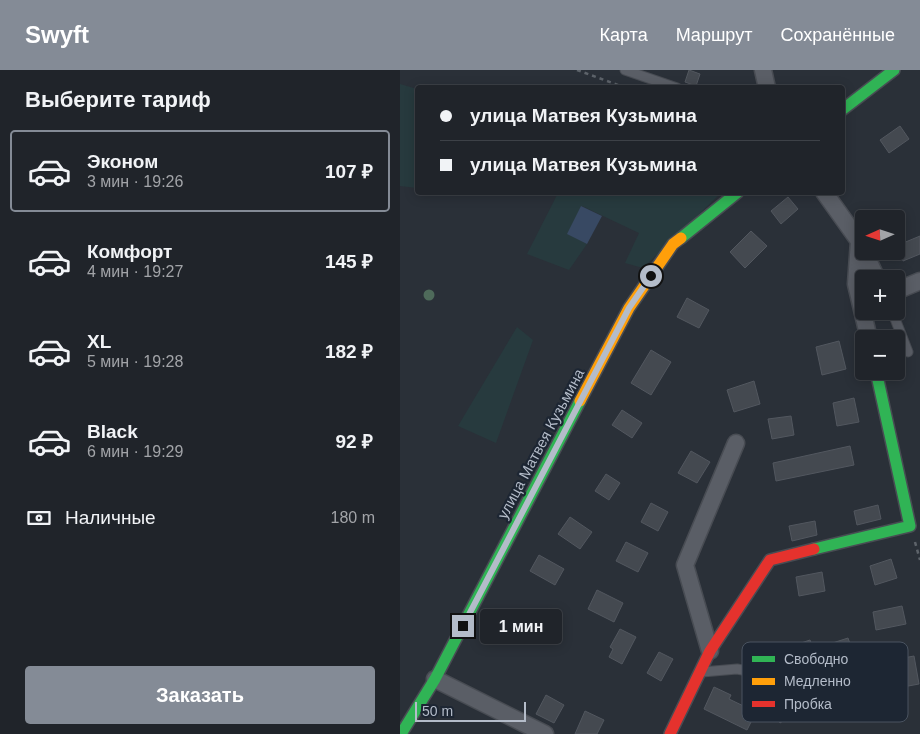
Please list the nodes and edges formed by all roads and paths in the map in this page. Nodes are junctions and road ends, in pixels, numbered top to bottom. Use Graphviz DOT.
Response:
graph roads {
  1 [pos="577,70"];
  2 [pos="625,70"];
  3 [pos="763,70"];
  4 [pos="894,70"];
  5 [pos="618,85"];
  6 [pos="668,85"];
  7 [pos="766,85"];
  8 [pos="845,108"];
  9 [pos="734,195"];
  10 [pos="826,195"];
  11 [pos="855,237"];
  12 [pos="860,260"];
  13 [pos="920,281"];
  14 [pos="905,287"];
  15 [pos="896,320"];
  16 [pos="867,330"];
  17 [pos="908,352"];
  18 [pos="878,380"];
  19 [pos="736,443"];
  20 [pos="710,651"];
  21 [pos="742,670"];
  22 [pos="700,673"];
  23 [pos="436,679"];
  24 [pos="537,732"];
  25 [pos="401,734"];
  26 [pos="670,734"];
  1 -- 5 [label="path"];
  2 -- 6 [label="lane"];
  3 -- 7 [label="street"];
  4 -- 8 [label="main road"];
  9 -- 23 [label="main road, улица Матвея Кузьмина"];
  10 -- 11 [label="street"];
  12 -- 16 [label="street"];
  13 -- 14 [label="street"];
  15 -- 17 [label="lane"];
  18 -- 20 [label="main road"];
  19 -- 20 [label="street"];
  20 -- 22 [label="main road"];
  21 -- 22 [label="lane"];
  22 -- 26 [label="main road"];
  23 -- 24 [label="street"];
  23 -- 25 [label="main road, улица Матвея Кузьмина"];
}
